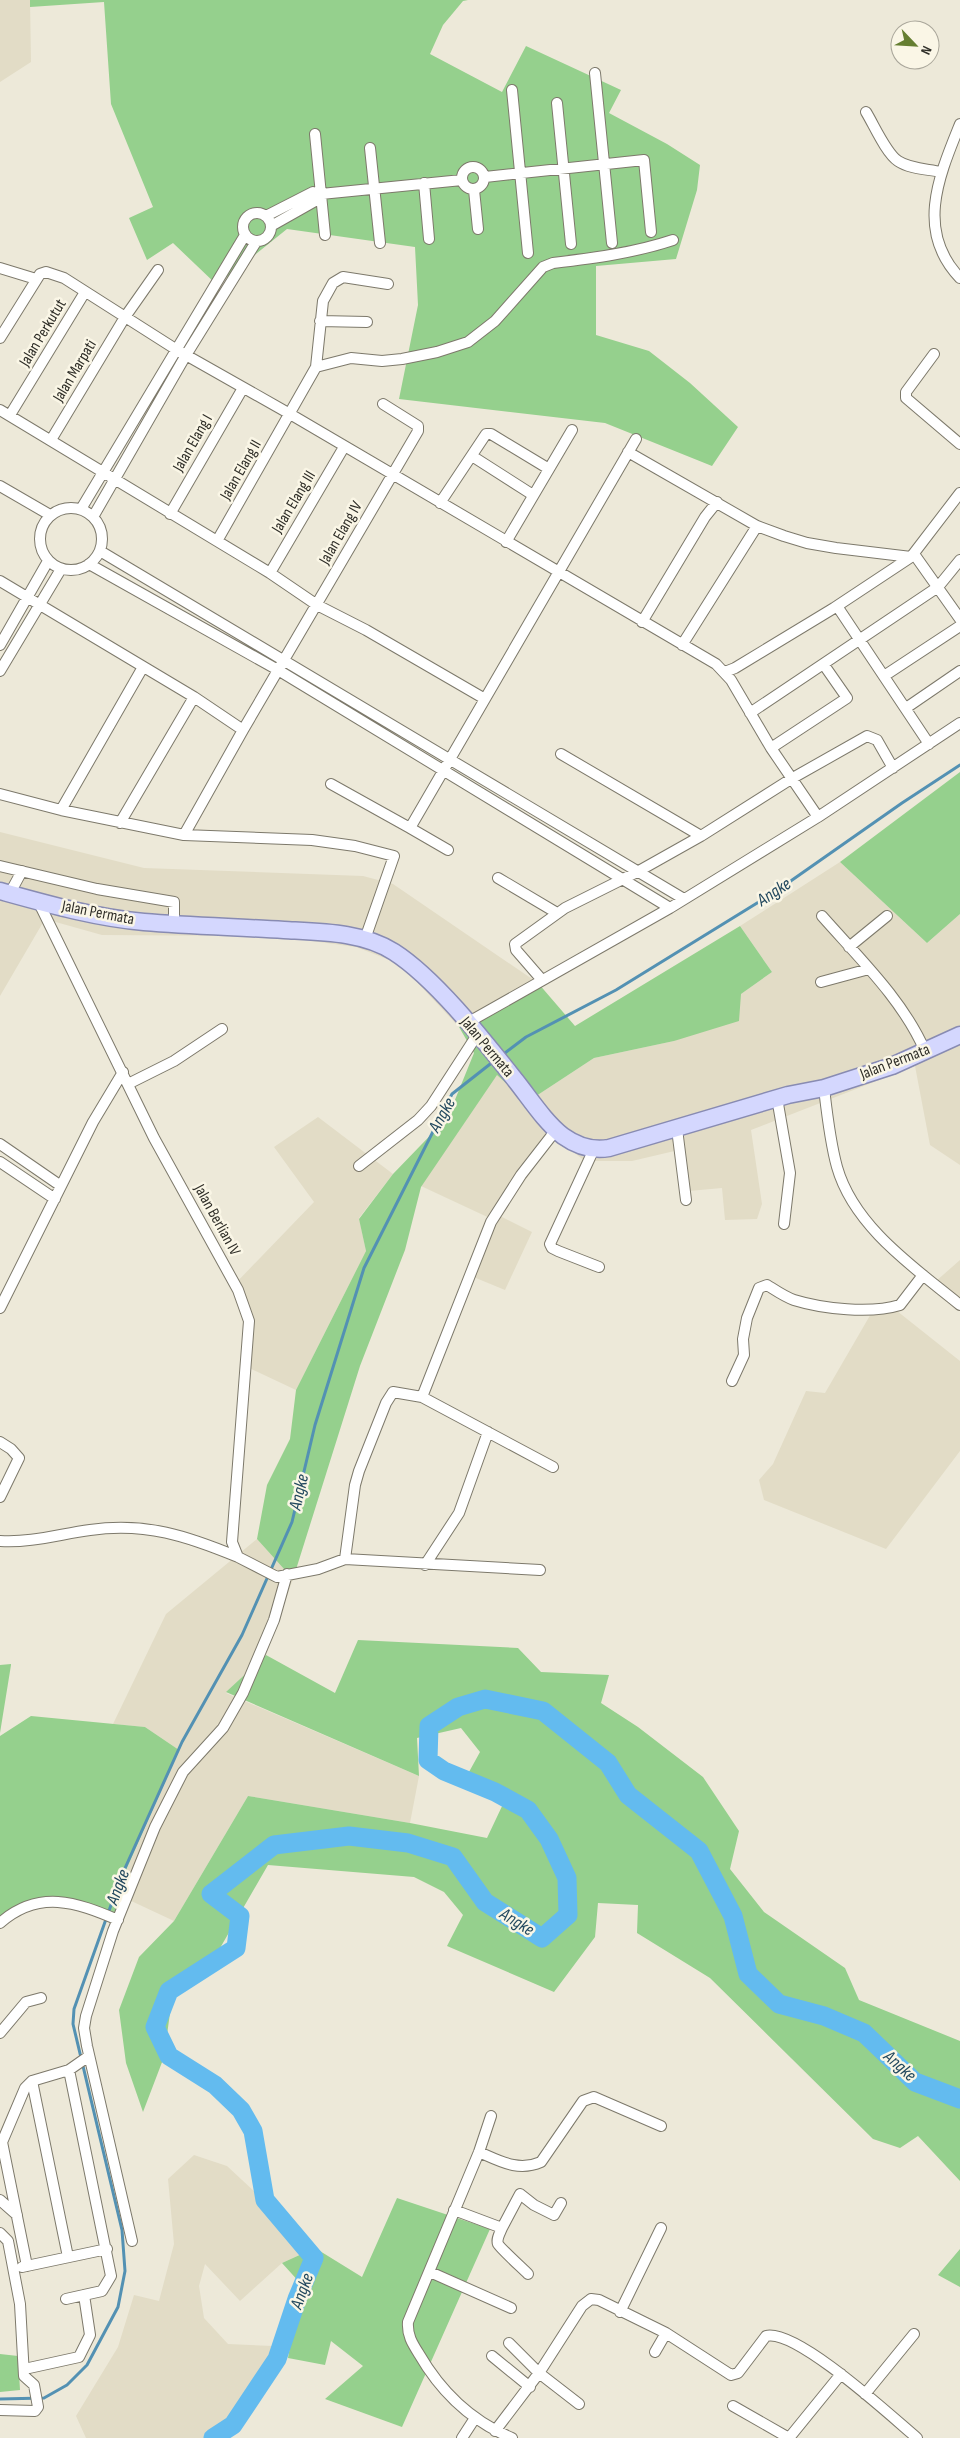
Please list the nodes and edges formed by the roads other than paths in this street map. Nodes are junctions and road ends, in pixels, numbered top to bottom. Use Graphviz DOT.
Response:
graph roads {
  1 [pos="595,73"];
  2 [pos="512,90"];
  3 [pos="557,103"];
  4 [pos="866,112"];
  5 [pos="960,124"];
  6 [pos="315,134"];
  7 [pos="370,148"];
  8 [pos="604,164"];
  9 [pos="563,169"];
  10 [pos="941,172"];
  11 [pos="520,173"];
  12 [pos="485,177"];
  13 [pos="462,180"];
  14 [pos="424,184"];
  15 [pos="374,189"];
  16 [pos="474,190"];
  17 [pos="321,194"];
  18 [pos="266,216"];
  19 [pos="271,226"];
  20 [pos="478,230"];
  21 [pos="651,232"];
  22 [pos="325,234"];
  23 [pos="245,235"];
  24 [pos="429,239"];
  25 [pos="674,240"];
  26 [pos="256,242"];
  27 [pos="380,243"];
  28 [pos="612,243"];
  29 [pos="571,244"];
  30 [pos="528,253"];
  31 [pos="0,268"];
  32 [pos="158,270"];
  33 [pos="960,278"];
  34 [pos="36,279"];
  35 [pos="388,284"];
  36 [pos="85,292"];
  37 [pos="125,317"];
  38 [pos="320,321"];
  39 [pos="367,322"];
  40 [pos="0,338"];
  41 [pos="177,350"];
  42 [pos="934,354"];
  43 [pos="186,355"];
  44 [pos="316,367"];
  45 [pos="243,388"];
  46 [pos="383,404"];
  47 [pos="0,410"];
  48 [pos="290,414"];
  49 [pos="10,415"];
  50 [pos="572,430"];
  51 [pos="636,439"];
  52 [pos="51,440"];
  53 [pos="960,444"];
  54 [pos="344,447"];
  55 [pos="628,452"];
  56 [pos="472,456"];
  57 [pos="549,469"];
  58 [pos="103,473"];
  59 [pos="392,475"];
  60 [pos="114,480"];
  61 [pos="0,486"];
  62 [pos="960,493"];
  63 [pos="533,495"];
  64 [pos="717,502"];
  65 [pos="440,503"];
  66 [pos="81,509"];
  67 [pos="170,514"];
  68 [pos="50,515"];
  69 [pos="93,517"];
  70 [pos="757,526"];
  71 [pos="217,541"];
  72 [pos="506,542"];
  73 [pos="100,551"];
  74 [pos="913,555"];
  75 [pos="960,560"];
  76 [pos="48,561"];
  77 [pos="89,564"];
  78 [pos="62,569"];
  79 [pos="557,572"];
  80 [pos="270,573"];
  81 [pos="0,582"];
  82 [pos="938,587"];
  83 [pos="28,598"];
  84 [pos="39,604"];
  85 [pos="317,605"];
  86 [pos="837,606"];
  87 [pos="960,619"];
  88 [pos="642,622"];
  89 [pos="960,626"];
  90 [pos="860,640"];
  91 [pos="0,645"];
  92 [pos="682,645"];
  93 [pos="286,660"];
  94 [pos="824,665"];
  95 [pos="143,667"];
  96 [pos="278,670"];
  97 [pos="0,671"];
  98 [pos="960,671"];
  99 [pos="725,672"];
  100 [pos="884,676"];
  101 [pos="194,697"];
  102 [pos="485,699"];
  103 [pos="906,708"];
  104 [pos="750,713"];
  105 [pos="960,723"];
  106 [pos="243,730"];
  107 [pos="929,744"];
  108 [pos="771,748"];
  109 [pos="562,754"];
  110 [pos="450,759"];
  111 [pos="893,768"];
  112 [pos="443,770"];
  113 [pos="791,778"];
  114 [pos="331,784"];
  115 [pos="0,794"];
  116 [pos="61,810"];
  117 [pos="818,818"];
  118 [pos="120,823"];
  119 [pos="410,828"];
  120 [pos="184,835"];
  121 [pos="701,836"];
  122 [pos="448,850"];
  123 [pos="0,866"];
  124 [pos="22,871"];
  125 [pos="637,872"];
  126 [pos="498,878"];
  127 [pos="623,878"];
  128 [pos="5,892"];
  129 [pos="684,899"];
  130 [pos="38,901"];
  131 [pos="670,908"];
  132 [pos="557,913"];
  133 [pos="822,916"];
  134 [pos="887,916"];
  135 [pos="174,924"];
  136 [pos="365,939"];
  137 [pos="849,947"];
  138 [pos="869,969"];
  139 [pos="542,980"];
  140 [pos="822,982"];
  141 [pos="222,1029"];
  142 [pos="476,1034"];
  143 [pos="960,1035"];
  144 [pos="925,1052"];
  145 [pos="123,1072"];
  146 [pos="128,1084"];
  147 [pos="824,1088"];
  148 [pos="777,1098"];
  149 [pos="677,1129"];
  150 [pos="556,1130"];
  151 [pos="0,1145"];
  152 [pos="594,1149"];
  153 [pos="0,1162"];
  154 [pos="359,1166"];
  155 [pos="61,1186"];
  156 [pos="55,1200"];
  157 [pos="686,1200"];
  158 [pos="784,1224"];
  159 [pos="599,1267"];
  160 [pos="923,1275"];
  161 [pos="1,1303"];
  162 [pos="960,1306"];
  163 [pos="732,1381"];
  164 [pos="422,1397"];
  165 [pos="488,1432"];
  166 [pos="0,1442"];
  167 [pos="553,1467"];
  168 [pos="0,1497"];
  169 [pos="0,1541"];
  170 [pos="238,1557"];
  171 [pos="346,1559"];
  172 [pos="425,1565"];
  173 [pos="540,1570"];
  174 [pos="282,1575"];
  175 [pos="117,1920"];
  176 [pos="0,1923"];
  177 [pos="41,1998"];
  178 [pos="0,2034"];
  179 [pos="88,2057"];
  180 [pos="73,2067"];
  181 [pos="32,2081"];
  182 [pos="491,2116"];
  183 [pos="661,2126"];
  184 [pos="1,2145"];
  185 [pos="478,2152"];
  186 [pos="0,2200"];
  187 [pos="561,2203"];
  188 [pos="454,2210"];
  189 [pos="17,2215"];
  190 [pos="502,2228"];
  191 [pos="661,2228"];
  192 [pos="0,2233"];
  193 [pos="132,2241"];
  194 [pos="106,2249"];
  195 [pos="68,2257"];
  196 [pos="430,2272"];
  197 [pos="528,2274"];
  198 [pos="84,2295"];
  199 [pos="66,2299"];
  200 [pos="511,2308"];
  201 [pos="620,2312"];
  202 [pos="666,2333"];
  203 [pos="914,2334"];
  204 [pos="510,2343"];
  205 [pos="654,2352"];
  206 [pos="492,2356"];
  207 [pos="29,2368"];
  208 [pos="539,2373"];
  209 [pos="841,2374"];
  210 [pos="530,2387"];
  211 [pos="865,2394"];
  212 [pos="579,2404"];
  213 [pos="733,2406"];
  214 [pos="0,2410"];
  215 [pos="475,2418"];
  216 [pos="495,2431"];
  217 [pos="462,2438"];
  218 [pos="512,2438"];
  219 [pos="789,2438"];
  220 [pos="917,2438"];
  1 -- 8 [label="street"];
  2 -- 11 [label="street"];
  3 -- 9 [label="street"];
  4 -- 10 [label="street"];
  5 -- 10 [label="street"];
  6 -- 17 [label="street"];
  7 -- 15 [label="street"];
  8 -- 9 [label="street"];
  8 -- 21 [label="street"];
  8 -- 28 [label="street"];
  9 -- 11 [label="street"];
  9 -- 29 [label="street"];
  10 -- 33 [label="street"];
  11 -- 12 [label="street"];
  11 -- 30 [label="street"];
  12 -- 13 [label="street"];
  12 -- 16 [label="street"];
  13 -- 14 [label="street"];
  13 -- 16 [label="street"];
  14 -- 15 [label="street"];
  14 -- 24 [label="street"];
  15 -- 17 [label="street"];
  15 -- 27 [label="street"];
  16 -- 20 [label="street"];
  17 -- 18 [label="street"];
  17 -- 19 [label="street"];
  17 -- 22 [label="street"];
  18 -- 19 [label="street"];
  18 -- 23 [label="street"];
  19 -- 26 [label="street"];
  23 -- 26 [label="street"];
  23 -- 41 [label="street"];
  25 -- 44 [label="street"];
  26 -- 43 [label="street"];
  31 -- 34 [label="street"];
  32 -- 37 [label="street, Jalan Marpati"];
  34 -- 36 [label="street"];
  34 -- 40 [label="street"];
  35 -- 38 [label="street"];
  36 -- 37 [label="street"];
  36 -- 49 [label="street, Jalan Perkutut"];
  37 -- 41 [label="street"];
  37 -- 52 [label="street, Jalan Marpati"];
  38 -- 39 [label="street"];
  38 -- 44 [label="street"];
  41 -- 43 [label="street"];
  41 -- 58 [label="street"];
  42 -- 53 [label="street"];
  43 -- 45 [label="street"];
  43 -- 60 [label="street"];
  44 -- 48 [label="street, Jalan Elang II"];
  45 -- 48 [label="street"];
  45 -- 67 [label="street, Jalan Elang I"];
  46 -- 59 [label="street, Jalan Elang IV"];
  47 -- 49 [label="street"];
  48 -- 54 [label="street"];
  48 -- 71 [label="street, Jalan Elang II"];
  49 -- 52 [label="street"];
  50 -- 57 [label="street"];
  51 -- 55 [label="street"];
  52 -- 58 [label="street"];
  54 -- 59 [label="street"];
  54 -- 80 [label="street, Jalan Elang III"];
  55 -- 64 [label="street"];
  55 -- 79 [label="street"];
  56 -- 57 [label="street"];
  56 -- 63 [label="street"];
  56 -- 65 [label="street"];
  57 -- 63 [label="street"];
  58 -- 60 [label="street"];
  58 -- 66 [label="street"];
  59 -- 65 [label="street"];
  59 -- 85 [label="street, Jalan Elang IV"];
  60 -- 67 [label="street"];
  60 -- 69 [label="street"];
  61 -- 68 [label="street"];
  62 -- 74 [label="street"];
  63 -- 72 [label="street"];
  64 -- 70 [label="street"];
  64 -- 88 [label="street"];
  65 -- 72 [label="street"];
  66 -- 68 [label="street"];
  66 -- 69 [label="street"];
  67 -- 71 [label="street"];
  68 -- 76 [label="street"];
  69 -- 73 [label="street"];
  70 -- 74 [label="street"];
  70 -- 92 [label="street"];
  71 -- 80 [label="street"];
  72 -- 79 [label="street"];
  73 -- 77 [label="street"];
  73 -- 93 [label="street"];
  74 -- 82 [label="street"];
  74 -- 86 [label="street"];
  75 -- 82 [label="street"];
  76 -- 78 [label="street"];
  76 -- 83 [label="street"];
  77 -- 78 [label="street"];
  77 -- 96 [label="street"];
  78 -- 84 [label="street"];
  79 -- 88 [label="street"];
  79 -- 102 [label="street"];
  80 -- 85 [label="street"];
  81 -- 83 [label="street"];
  82 -- 87 [label="street"];
  82 -- 90 [label="street"];
  83 -- 84 [label="street"];
  83 -- 91 [label="street"];
  84 -- 95 [label="street"];
  84 -- 97 [label="street"];
  85 -- 93 [label="street, Jalan Elang IV"];
  85 -- 102 [label="street"];
  86 -- 90 [label="street"];
  86 -- 99 [label="street"];
  88 -- 92 [label="street"];
  89 -- 100 [label="street"];
  90 -- 94 [label="street"];
  90 -- 100 [label="street"];
  92 -- 99 [label="street"];
  93 -- 96 [label="street, Jalan Elang IV"];
  93 -- 110 [label="street"];
  94 -- 104 [label="street"];
  94 -- 108 [label="street"];
  95 -- 101 [label="street"];
  95 -- 116 [label="street"];
  96 -- 106 [label="street, Jalan Elang IV"];
  96 -- 112 [label="street"];
  98 -- 103 [label="street"];
  99 -- 104 [label="street"];
  100 -- 103 [label="street"];
  101 -- 106 [label="street"];
  101 -- 118 [label="street"];
  102 -- 110 [label="street"];
  103 -- 107 [label="street"];
  104 -- 108 [label="street"];
  105 -- 107 [label="street"];
  106 -- 120 [label="street, Jalan Elang IV"];
  107 -- 111 [label="street"];
  108 -- 113 [label="street"];
  109 -- 121 [label="street"];
  110 -- 112 [label="street"];
  110 -- 125 [label="street"];
  111 -- 113 [label="street"];
  111 -- 117 [label="street"];
  112 -- 119 [label="street"];
  112 -- 127 [label="street"];
  113 -- 117 [label="street"];
  113 -- 121 [label="street"];
  114 -- 119 [label="street"];
  115 -- 116 [label="street"];
  116 -- 118 [label="street"];
  117 -- 129 [label="street"];
  118 -- 120 [label="street"];
  119 -- 122 [label="street"];
  120 -- 136 [label="street"];
  121 -- 125 [label="street"];
  123 -- 124 [label="street"];
  124 -- 128 [label="street"];
  124 -- 135 [label="street"];
  125 -- 127 [label="street"];
  125 -- 129 [label="street"];
  126 -- 132 [label="street"];
  127 -- 131 [label="street"];
  127 -- 132 [label="street"];
  128 -- 130 [label="main road, Jalan Permata"];
  129 -- 131 [label="street"];
  130 -- 135 [label="main road, Jalan Permata"];
  130 -- 145 [label="street, Jalan Berlian IV"];
  131 -- 139 [label="street"];
  132 -- 139 [label="street"];
  133 -- 137 [label="street"];
  134 -- 137 [label="street"];
  135 -- 136 [label="main road, Jalan Permata"];
  136 -- 142 [label="main road, Jalan Permata"];
  137 -- 138 [label="street"];
  138 -- 140 [label="street"];
  138 -- 144 [label="street"];
  139 -- 142 [label="street"];
  141 -- 146 [label="street"];
  142 -- 150 [label="main road, Jalan Permata"];
  142 -- 154 [label="street"];
  143 -- 144 [label="main road, Jalan Permata"];
  144 -- 147 [label="main road, Jalan Permata"];
  145 -- 146 [label="street, Jalan Berlian IV"];
  145 -- 155 [label="street"];
  146 -- 170 [label="street, Jalan Berlian IV"];
  147 -- 148 [label="main road, Jalan Permata"];
  147 -- 160 [label="street"];
  148 -- 149 [label="main road, Jalan Permata"];
  148 -- 158 [label="street"];
  149 -- 152 [label="main road, Jalan Permata"];
  149 -- 157 [label="street"];
  150 -- 152 [label="main road, Jalan Permata"];
  150 -- 164 [label="street"];
  151 -- 155 [label="street"];
  152 -- 159 [label="street"];
  153 -- 156 [label="street"];
  155 -- 156 [label="street"];
  156 -- 161 [label="street"];
  160 -- 162 [label="street"];
  160 -- 163 [label="street"];
  164 -- 165 [label="street"];
  164 -- 171 [label="street"];
  165 -- 167 [label="street"];
  165 -- 172 [label="street"];
  166 -- 168 [label="street"];
  169 -- 170 [label="street"];
  170 -- 174 [label="street"];
  171 -- 172 [label="street"];
  171 -- 174 [label="street"];
  172 -- 173 [label="street"];
  174 -- 175 [label="street"];
  175 -- 176 [label="street"];
  175 -- 179 [label="street"];
  177 -- 178 [label="street"];
  179 -- 180 [label="street"];
  179 -- 193 [label="street"];
  180 -- 181 [label="street"];
  180 -- 194 [label="street"];
  181 -- 184 [label="street"];
  181 -- 195 [label="street"];
  182 -- 185 [label="street"];
  183 -- 185 [label="street"];
  184 -- 189 [label="street"];
  185 -- 188 [label="street"];
  186 -- 189 [label="street"];
  187 -- 190 [label="street"];
  188 -- 190 [label="street"];
  188 -- 196 [label="street"];
  189 -- 195 [label="street"];
  190 -- 197 [label="street"];
  191 -- 201 [label="street"];
  192 -- 214 [label="street"];
  194 -- 195 [label="street"];
  194 -- 198 [label="street"];
  196 -- 200 [label="street"];
  196 -- 215 [label="street"];
  198 -- 199 [label="street"];
  198 -- 207 [label="street"];
  201 -- 202 [label="street"];
  201 -- 208 [label="street"];
  202 -- 205 [label="street"];
  202 -- 209 [label="street"];
  203 -- 211 [label="street"];
  204 -- 208 [label="street"];
  206 -- 210 [label="street"];
  208 -- 210 [label="street"];
  208 -- 212 [label="street"];
  209 -- 211 [label="street"];
  209 -- 219 [label="street"];
  210 -- 216 [label="street"];
  211 -- 220 [label="street"];
  213 -- 219 [label="street"];
  215 -- 216 [label="street"];
  215 -- 217 [label="street"];
  216 -- 218 [label="street"];
}
